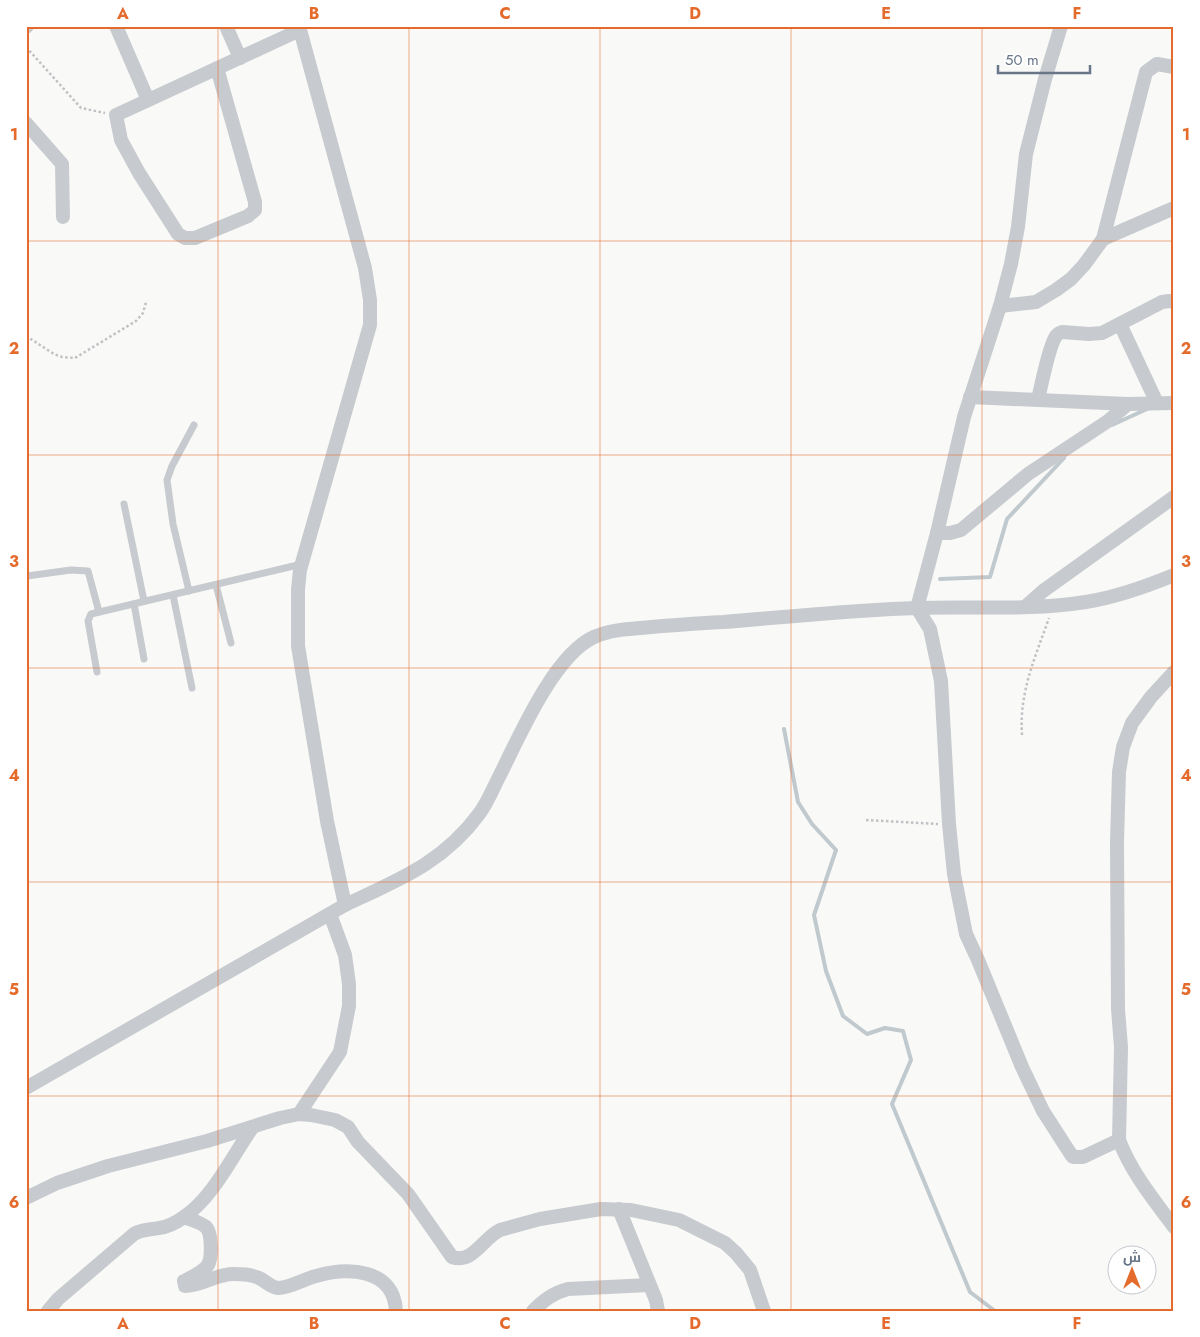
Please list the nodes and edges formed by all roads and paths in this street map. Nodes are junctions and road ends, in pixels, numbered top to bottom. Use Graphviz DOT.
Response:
graph roads {
  1 [pos="116,26"];
  2 [pos="226,26"];
  3 [pos="1062,26"];
  4 [pos="300,28"];
  5 [pos="26,47"];
  6 [pos="240,58"];
  7 [pos="1174,67"];
  8 [pos="217,68"];
  9 [pos="148,100"];
  10 [pos="116,115"];
  11 [pos="26,123"];
  12 [pos="1174,208"];
  13 [pos="63,217"];
  14 [pos="1103,239"];
  15 [pos="146,302"];
  16 [pos="1174,302"];
  17 [pos="1000,306"];
  18 [pos="1120,324"];
  19 [pos="26,336"];
  20 [pos="970,397"];
  21 [pos="1038,400"];
  22 [pos="1157,403"];
  23 [pos="1174,403"];
  24 [pos="1128,404"];
  25 [pos="194,425"];
  26 [pos="1174,497"];
  27 [pos="124,504"];
  28 [pos="937,533"];
  29 [pos="302,564"];
  30 [pos="1174,574"];
  31 [pos="27,576"];
  32 [pos="216,585"];
  33 [pos="189,591"];
  34 [pos="173,595"];
  35 [pos="144,601"];
  36 [pos="134,604"];
  37 [pos="1054,605"];
  38 [pos="1025,607"];
  39 [pos="917,608"];
  40 [pos="100,612"];
  41 [pos="231,643"];
  42 [pos="144,660"];
  43 [pos="97,672"];
  44 [pos="1174,672"];
  45 [pos="192,688"];
  46 [pos="1022,735"];
  47 [pos="866,820"];
  48 [pos="949,824"];
  49 [pos="345,905"];
  50 [pos="330,914"];
  51 [pos="26,1088"];
  52 [pos="300,1114"];
  53 [pos="252,1128"];
  54 [pos="1119,1140"];
  55 [pos="26,1198"];
  56 [pos="619,1209"];
  57 [pos="184,1217"];
  58 [pos="1174,1227"];
  59 [pos="649,1285"];
  60 [pos="48,1311"];
  61 [pos="396,1311"];
  62 [pos="533,1311"];
  63 [pos="658,1311"];
  64 [pos="764,1311"];
  1 -- 9 [label="street"];
  2 -- 6 [label="street"];
  3 -- 17 [label="street"];
  4 -- 6 [label="street"];
  4 -- 29 [label="street"];
  5 -- 10 [label="path"];
  6 -- 8 [label="street"];
  7 -- 14 [label="street"];
  8 -- 9 [label="street"];
  8 -- 10 [label="street"];
  9 -- 10 [label="street"];
  11 -- 13 [label="street"];
  12 -- 14 [label="street"];
  14 -- 17 [label="street"];
  15 -- 19 [label="path"];
  16 -- 18 [label="street"];
  17 -- 20 [label="street"];
  18 -- 21 [label="street"];
  18 -- 22 [label="street"];
  20 -- 21 [label="street"];
  20 -- 28 [label="street"];
  21 -- 24 [label="street"];
  22 -- 23 [label="street"];
  22 -- 24 [label="street"];
  24 -- 28 [label="street"];
  25 -- 33 [label="lane"];
  26 -- 38 [label="street"];
  27 -- 35 [label="lane"];
  28 -- 39 [label="street"];
  29 -- 32 [label="lane"];
  29 -- 49 [label="street"];
  30 -- 37 [label="street"];
  31 -- 40 [label="lane"];
  32 -- 33 [label="lane"];
  32 -- 41 [label="lane"];
  33 -- 34 [label="lane"];
  34 -- 35 [label="lane"];
  34 -- 45 [label="lane"];
  35 -- 36 [label="lane"];
  36 -- 40 [label="lane"];
  36 -- 42 [label="lane"];
  37 -- 38 [label="street"];
  37 -- 46 [label="path"];
  38 -- 39 [label="street"];
  39 -- 48 [label="street"];
  39 -- 49 [label="street"];
  40 -- 43 [label="lane"];
  44 -- 54 [label="street"];
  47 -- 48 [label="path"];
  48 -- 54 [label="street"];
  49 -- 50 [label="street"];
  50 -- 51 [label="street"];
  50 -- 52 [label="street"];
  52 -- 53 [label="street"];
  52 -- 56 [label="street"];
  53 -- 55 [label="street"];
  53 -- 57 [label="street"];
  54 -- 58 [label="street"];
  56 -- 59 [label="street"];
  56 -- 64 [label="street"];
  57 -- 60 [label="street"];
  57 -- 61 [label="street"];
  59 -- 62 [label="street"];
  59 -- 63 [label="street"];
}
